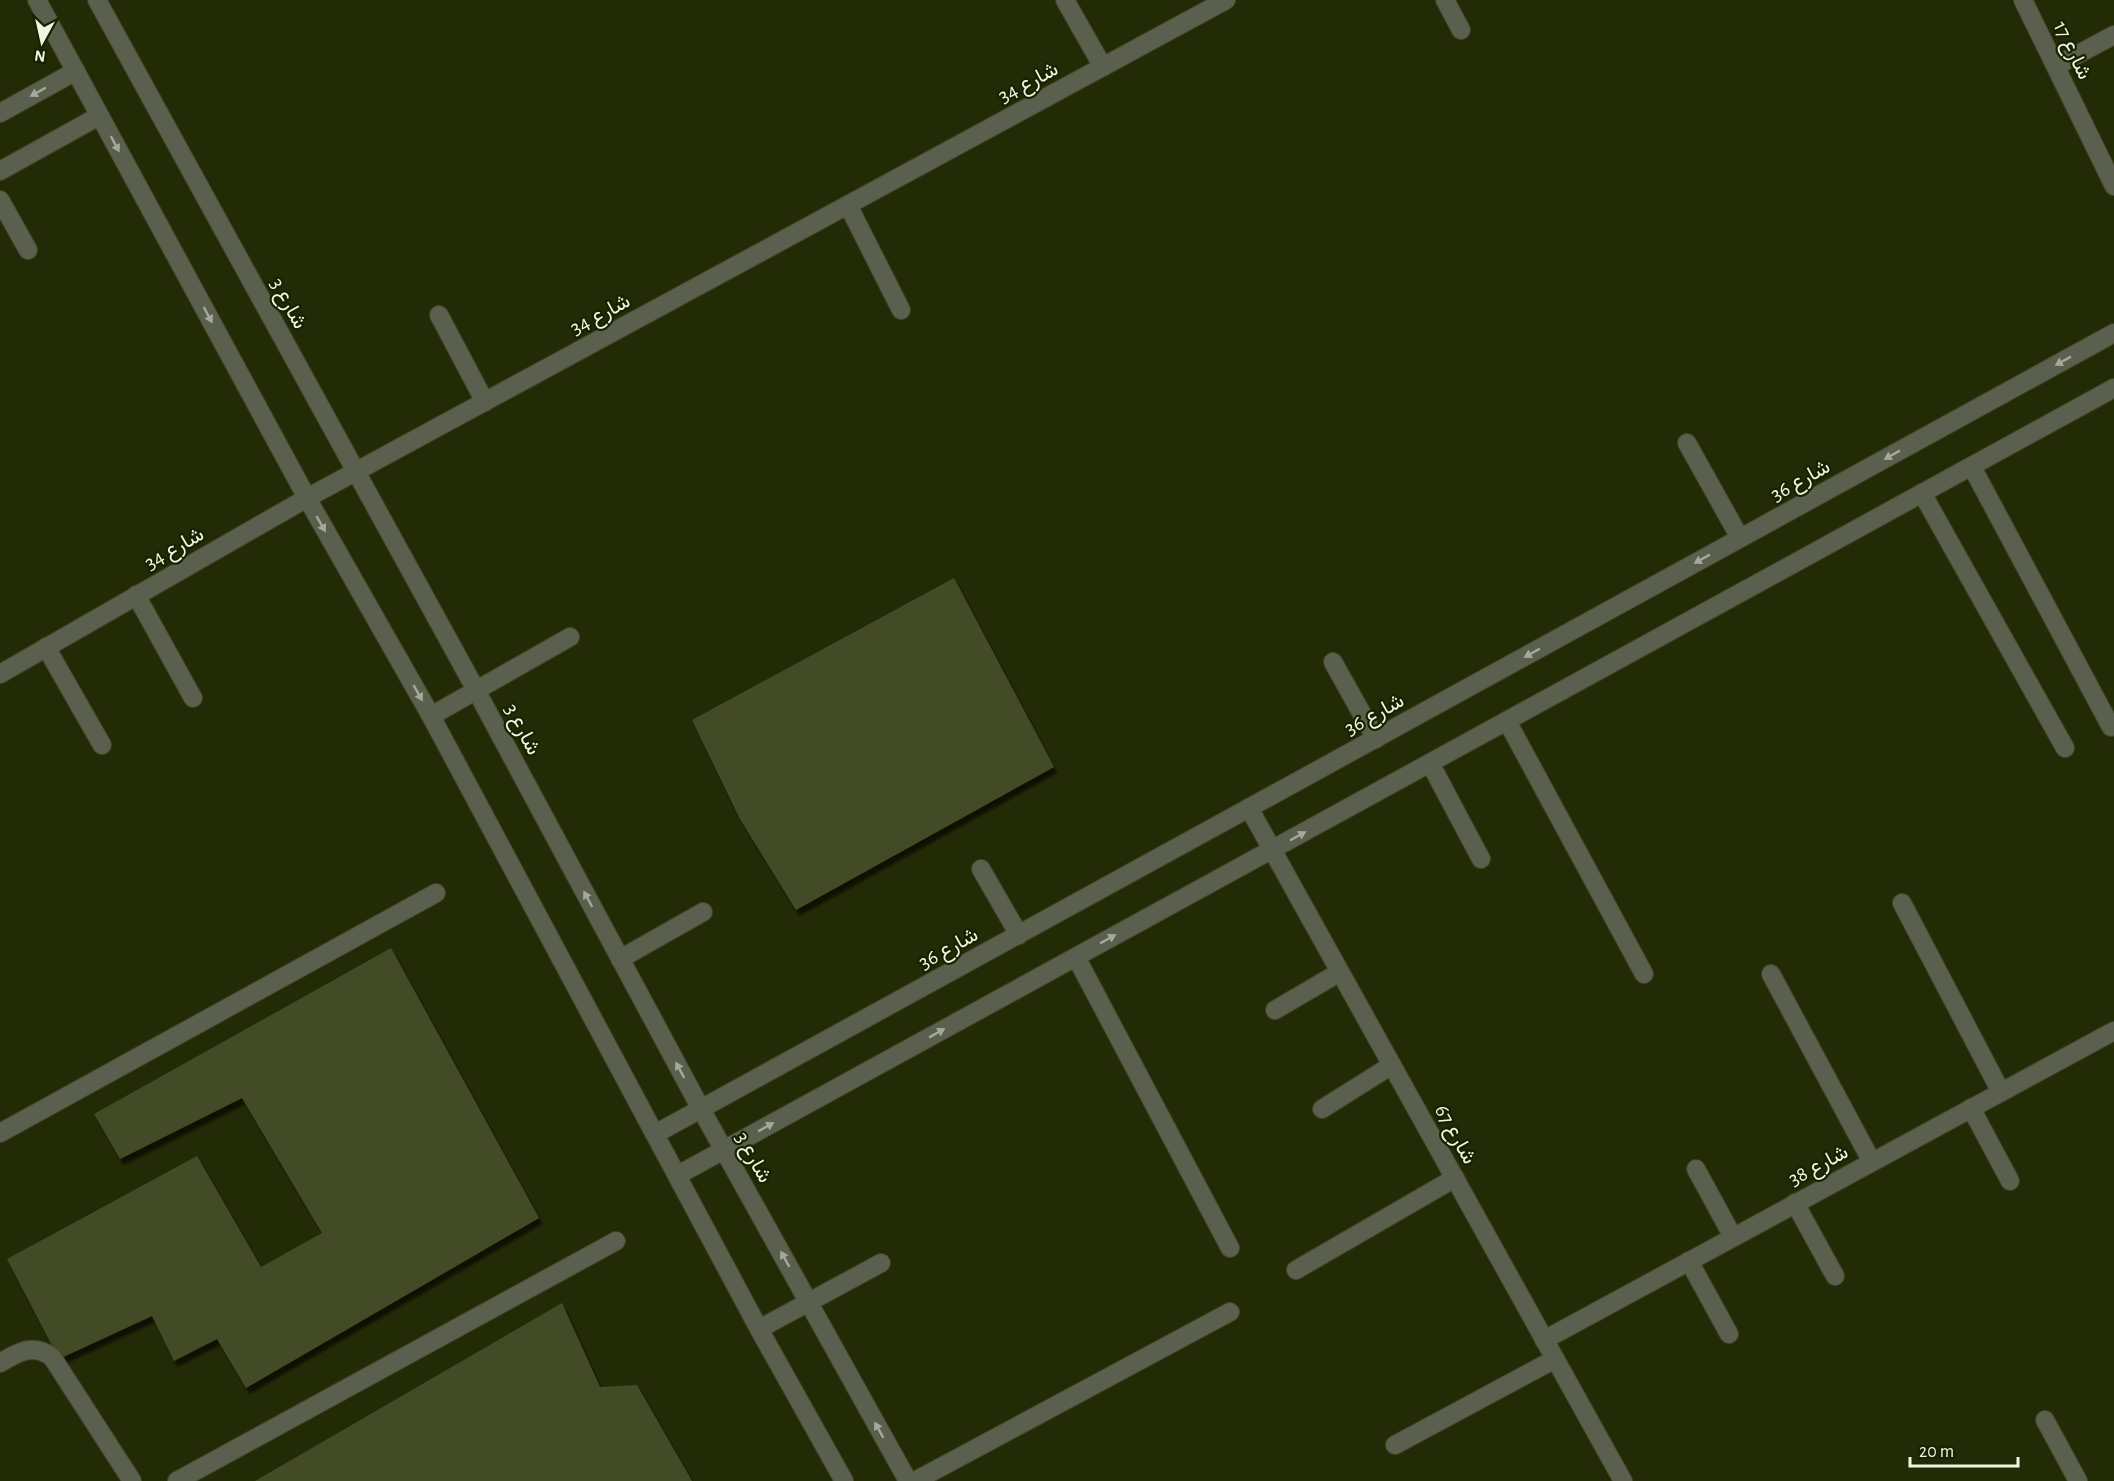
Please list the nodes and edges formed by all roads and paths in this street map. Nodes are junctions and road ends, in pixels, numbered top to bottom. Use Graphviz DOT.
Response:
graph roads {
  1 [pos="38,0"];
  2 [pos="97,0"];
  3 [pos="1065,0"];
  4 [pos="1226,0"];
  5 [pos="1445,0"];
  6 [pos="2023,0"];
  7 [pos="1461,30"];
  8 [pos="2114,35"];
  9 [pos="2056,66"];
  10 [pos="1103,67"];
  11 [pos="76,71"];
  12 [pos="0,113"];
  13 [pos="99,116"];
  14 [pos="0,171"];
  15 [pos="2114,186"];
  16 [pos="0,200"];
  17 [pos="848,205"];
  18 [pos="28,250"];
  19 [pos="901,309"];
  20 [pos="440,315"];
  21 [pos="2114,333"];
  22 [pos="2114,388"];
  23 [pos="485,402"];
  24 [pos="1686,443"];
  25 [pos="1971,466"];
  26 [pos="355,472"];
  27 [pos="1922,493"];
  28 [pos="307,498"];
  29 [pos="1740,538"];
  30 [pos="136,595"];
  31 [pos="570,638"];
  32 [pos="46,647"];
  33 [pos="1333,662"];
  34 [pos="0,674"];
  35 [pos="476,690"];
  36 [pos="193,698"];
  37 [pos="430,716"];
  38 [pos="1507,721"];
  39 [pos="2112,727"];
  40 [pos="1376,739"];
  41 [pos="102,745"];
  42 [pos="2065,748"];
  43 [pos="1430,763"];
  44 [pos="1249,808"];
  45 [pos="1272,850"];
  46 [pos="1481,859"];
  47 [pos="981,870"];
  48 [pos="436,893"];
  49 [pos="1902,903"];
  50 [pos="704,912"];
  51 [pos="1019,935"];
  52 [pos="1076,957"];
  53 [pos="620,958"];
  54 [pos="1340,972"];
  55 [pos="1644,974"];
  56 [pos="1771,974"];
  57 [pos="1275,1010"];
  58 [pos="2112,1036"];
  59 [pos="1392,1065"];
  60 [pos="2001,1092"];
  61 [pos="1971,1108"];
  62 [pos="701,1109"];
  63 [pos="1322,1109"];
  64 [pos="0,1133"];
  65 [pos="655,1134"];
  66 [pos="724,1150"];
  67 [pos="1872,1162"];
  68 [pos="1696,1168"];
  69 [pos="678,1175"];
  70 [pos="1455,1178"];
  71 [pos="2010,1181"];
  72 [pos="1795,1203"];
  73 [pos="1733,1237"];
  74 [pos="616,1241"];
  75 [pos="1230,1248"];
  76 [pos="1689,1261"];
  77 [pos="881,1263"];
  78 [pos="1296,1270"];
  79 [pos="1835,1276"];
  80 [pos="808,1302"];
  81 [pos="1230,1312"];
  82 [pos="759,1329"];
  83 [pos="1729,1334"];
  84 [pos="1544,1340"];
  85 [pos="1555,1359"];
  86 [pos="0,1363"];
  87 [pos="2045,1420"];
  88 [pos="1395,1445"];
  89 [pos="132,1481"];
  90 [pos="177,1481"];
  91 [pos="844,1481"];
  92 [pos="908,1481"];
  93 [pos="915,1481"];
  94 [pos="1623,1481"];
  95 [pos="2078,1481"];
  1 -- 11 [label="street"];
  2 -- 26 [label="street, شارع 3"];
  3 -- 10 [label="street"];
  4 -- 10 [label="street, شارع 34"];
  5 -- 7 [label="street"];
  6 -- 9 [label="street, شارع 17"];
  8 -- 9 [label="street"];
  9 -- 15 [label="street, شارع 17"];
  10 -- 17 [label="street, شارع 34"];
  11 -- 12 [label="street, one-way"];
  11 -- 13 [label="street"];
  13 -- 14 [label="street"];
  13 -- 28 [label="street, one-way"];
  16 -- 18 [label="street"];
  17 -- 19 [label="street"];
  17 -- 23 [label="street, شارع 34"];
  20 -- 23 [label="street"];
  21 -- 29 [label="street, شارع 36, one-way"];
  22 -- 25 [label="street"];
  23 -- 26 [label="street, شارع 34"];
  24 -- 29 [label="street"];
  25 -- 27 [label="street"];
  25 -- 39 [label="street"];
  26 -- 28 [label="street, شارع 34"];
  26 -- 35 [label="street, شارع 3"];
  27 -- 38 [label="street"];
  27 -- 42 [label="street"];
  28 -- 30 [label="street, شارع 34"];
  28 -- 37 [label="street, one-way"];
  29 -- 40 [label="street, شارع 36, one-way"];
  30 -- 32 [label="street, شارع 34"];
  30 -- 36 [label="street"];
  31 -- 35 [label="street"];
  32 -- 34 [label="street, شارع 34"];
  32 -- 41 [label="street"];
  33 -- 40 [label="street"];
  35 -- 37 [label="street"];
  53 -- 35 [label="street, شارع 3, one-way"];
  37 -- 65 [label="street"];
  38 -- 43 [label="street"];
  38 -- 55 [label="street"];
  40 -- 44 [label="street, شارع 36"];
  45 -- 43 [label="street, one-way"];
  43 -- 46 [label="street"];
  44 -- 45 [label="street, شارع 67"];
  44 -- 51 [label="street, شارع 36"];
  52 -- 45 [label="street, one-way"];
  45 -- 54 [label="street, شارع 67"];
  47 -- 51 [label="street"];
  48 -- 64 [label="street"];
  49 -- 60 [label="street"];
  50 -- 53 [label="street"];
  51 -- 62 [label="street, شارع 36"];
  66 -- 52 [label="street, one-way"];
  52 -- 75 [label="street"];
  62 -- 53 [label="street, شارع 3, one-way"];
  54 -- 57 [label="street"];
  54 -- 59 [label="street, شارع 67"];
  56 -- 67 [label="street"];
  58 -- 60 [label="street, شارع 38"];
  59 -- 63 [label="street"];
  59 -- 70 [label="street, شارع 67"];
  60 -- 61 [label="street, شارع 38"];
  61 -- 67 [label="street, شارع 38"];
  61 -- 71 [label="street"];
  62 -- 65 [label="street, شارع 36"];
  62 -- 66 [label="street, شارع 3"];
  65 -- 69 [label="street"];
  66 -- 69 [label="street"];
  80 -- 66 [label="street, شارع 3, one-way"];
  67 -- 72 [label="street, شارع 38"];
  68 -- 73 [label="street"];
  69 -- 82 [label="street"];
  70 -- 78 [label="street"];
  70 -- 84 [label="street, شارع 67"];
  72 -- 73 [label="street, شارع 38"];
  72 -- 79 [label="street"];
  73 -- 76 [label="street, شارع 38"];
  74 -- 90 [label="street"];
  76 -- 83 [label="street"];
  76 -- 84 [label="street, شارع 38"];
  77 -- 80 [label="street"];
  80 -- 82 [label="street"];
  92 -- 80 [label="street, شارع 3, one-way"];
  81 -- 93 [label="street"];
  82 -- 91 [label="street"];
  84 -- 85 [label="street, شارع 67"];
  85 -- 88 [label="street"];
  85 -- 94 [label="street, شارع 67"];
  86 -- 89 [label="street"];
  87 -- 95 [label="street"];
}
